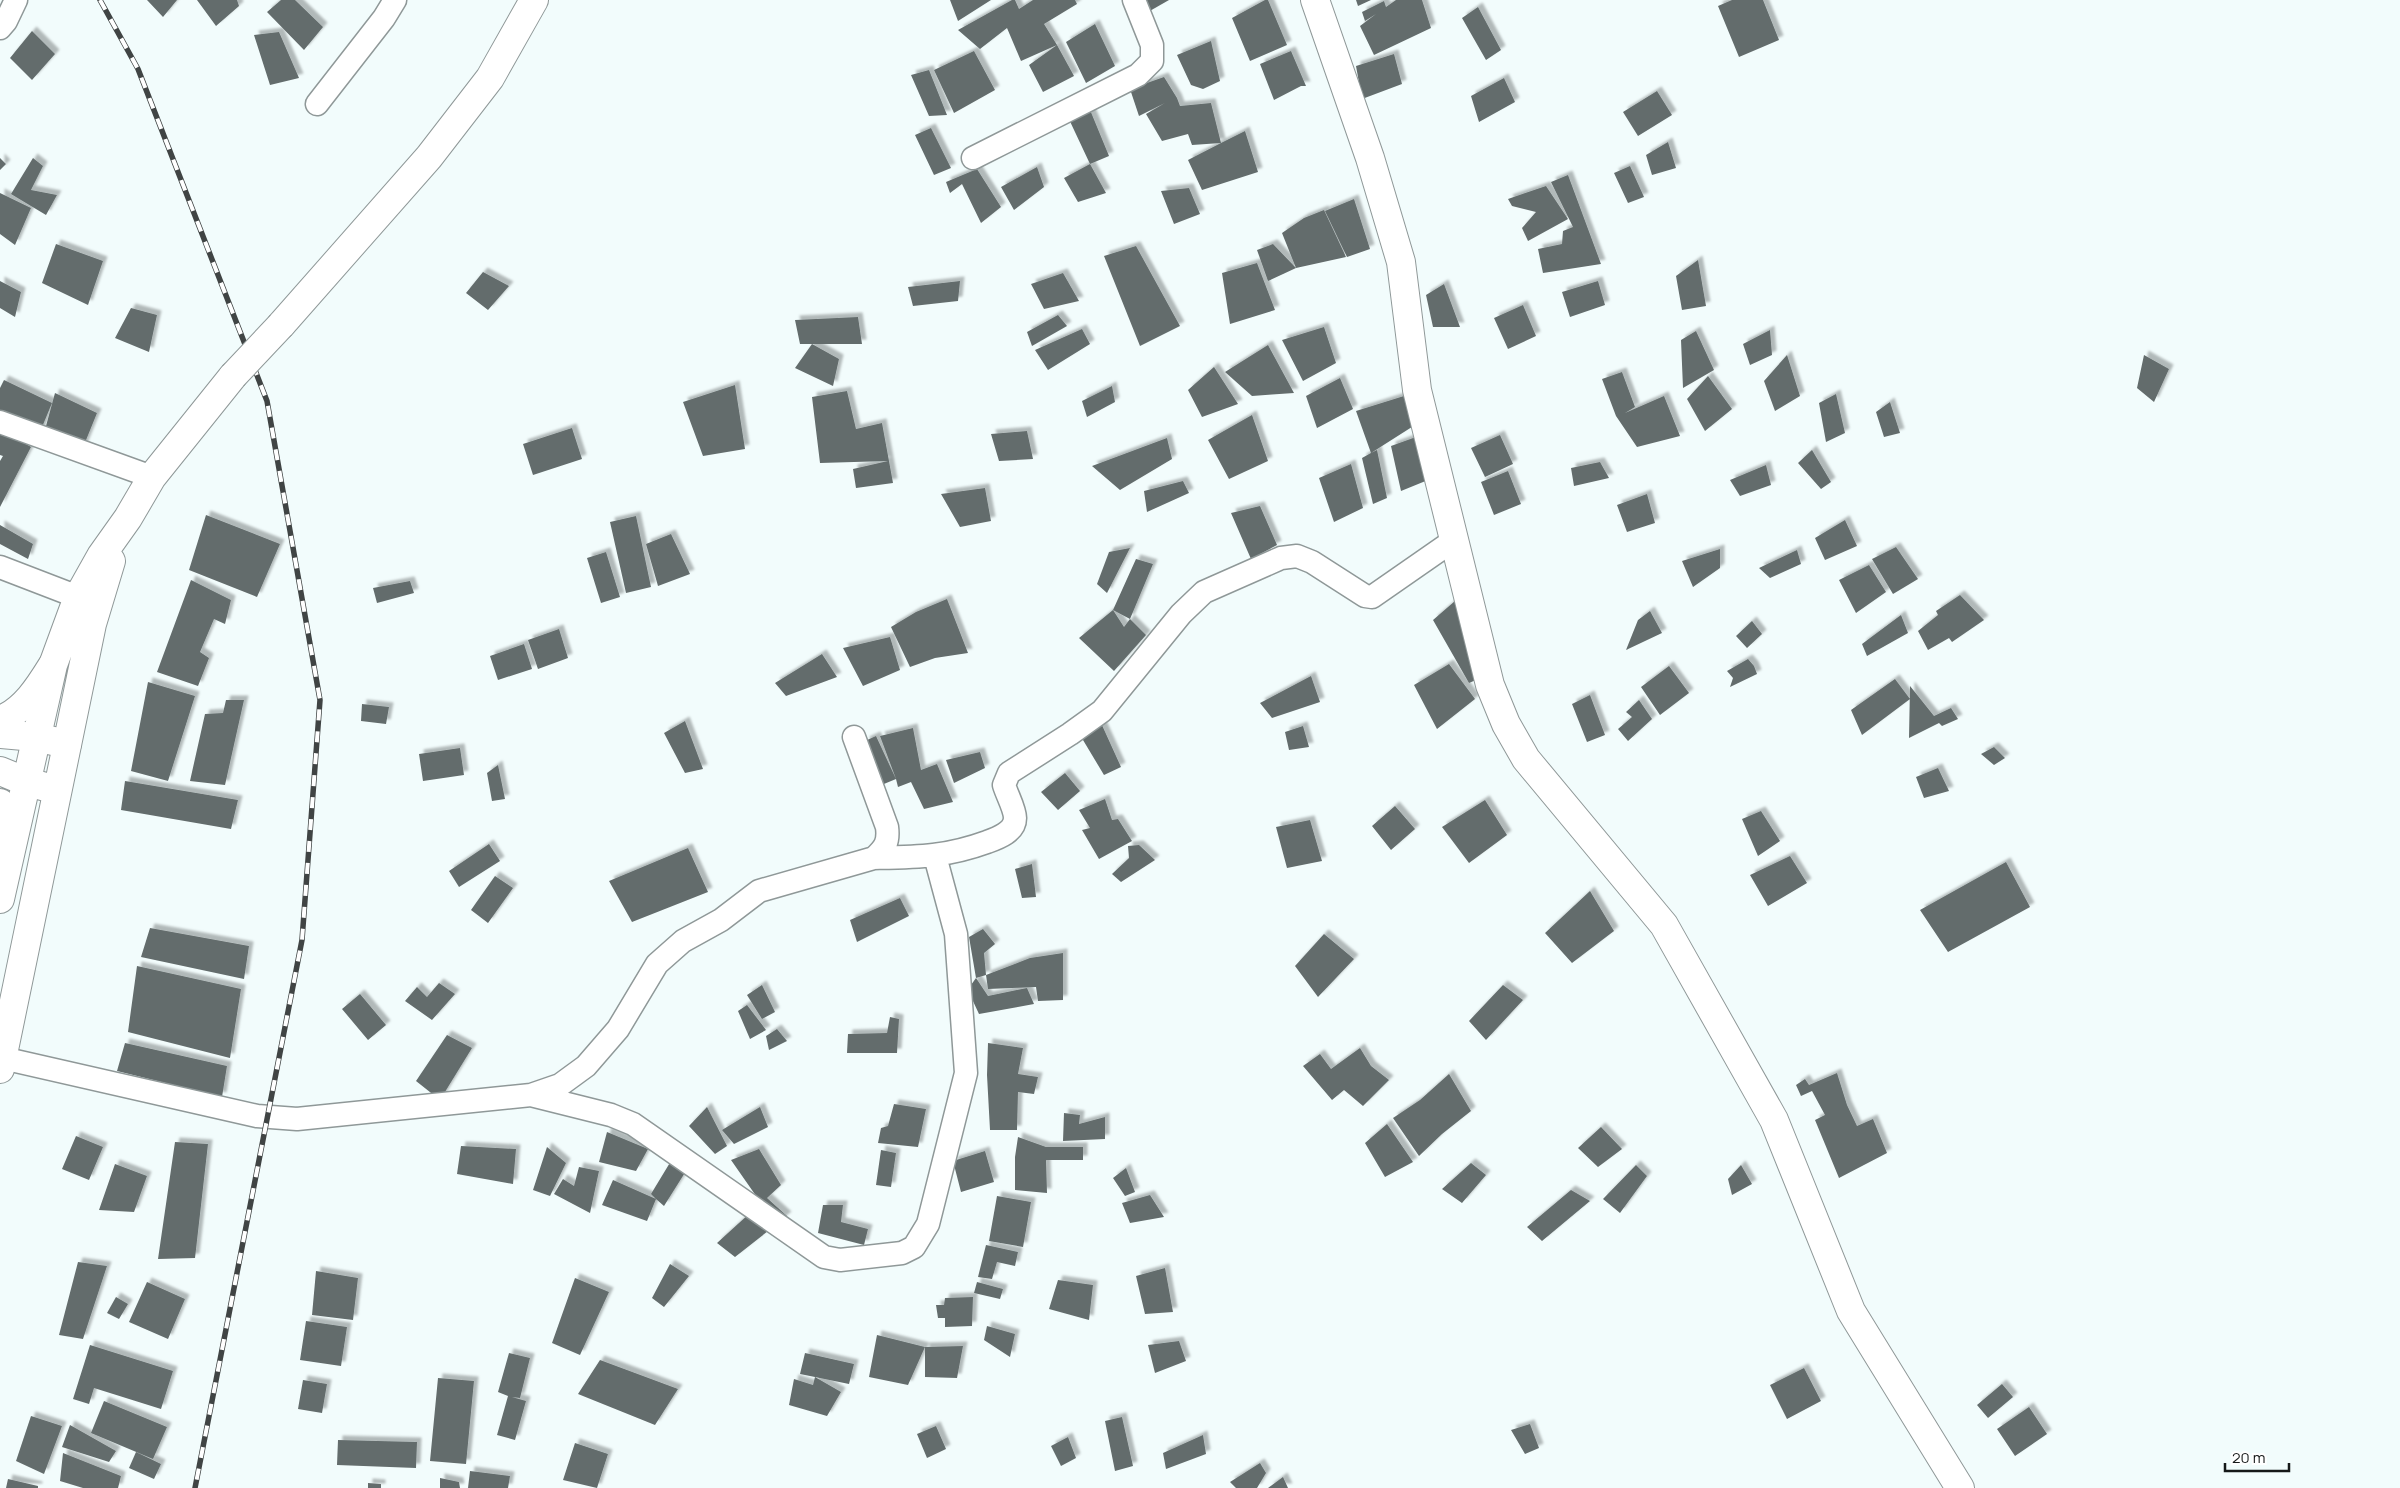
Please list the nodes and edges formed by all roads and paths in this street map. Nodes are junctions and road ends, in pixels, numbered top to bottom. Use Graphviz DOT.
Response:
graph roads {
  1 [pos="16,0"];
  2 [pos="395,0"];
  3 [pos="534,0"];
  4 [pos="1134,0"];
  5 [pos="1315,0"];
  6 [pos="0,28"];
  7 [pos="317,104"];
  8 [pos="973,158"];
  9 [pos="0,422"];
  10 [pos="152,477"];
  11 [pos="128,518"];
  12 [pos="1454,540"];
  13 [pos="0,567"];
  14 [pos="78,597"];
  15 [pos="53,664"];
  16 [pos="0,720"];
  17 [pos="0,734"];
  18 [pos="35,737"];
  19 [pos="854,737"];
  20 [pos="67,744"];
  21 [pos="0,771"];
  22 [pos="27,782"];
  23 [pos="57,790"];
  24 [pos="0,803"];
  25 [pos="935,856"];
  26 [pos="874,858"];
  27 [pos="2,889"];
  28 [pos="1,1063"];
  29 [pos="531,1095"];
  30 [pos="1960,1488"];
  1 -- 6 [label="street"];
  2 -- 7 [label="street"];
  3 -- 10 [label="street, bridge"];
  4 -- 8 [label="street"];
  5 -- 12 [label="street"];
  9 -- 10 [label="street"];
  10 -- 11 [label="street"];
  11 -- 14 [label="street"];
  11 -- 20 [label="street"];
  12 -- 25 [label="street"];
  12 -- 30 [label="street"];
  13 -- 14 [label="street"];
  14 -- 15 [label="street"];
  15 -- 16 [label="street"];
  15 -- 18 [label="street"];
  17 -- 18 [label="street"];
  18 -- 20 [label="street"];
  18 -- 22 [label="street"];
  19 -- 26 [label="street"];
  20 -- 23 [label="street"];
  21 -- 22 [label="street"];
  22 -- 23 [label="street"];
  22 -- 27 [label="street"];
  23 -- 28 [label="street"];
  24 -- 27 [label="street"];
  25 -- 26 [label="street"];
  25 -- 29 [label="street"];
  26 -- 29 [label="street"];
  28 -- 29 [label="street"];
}
